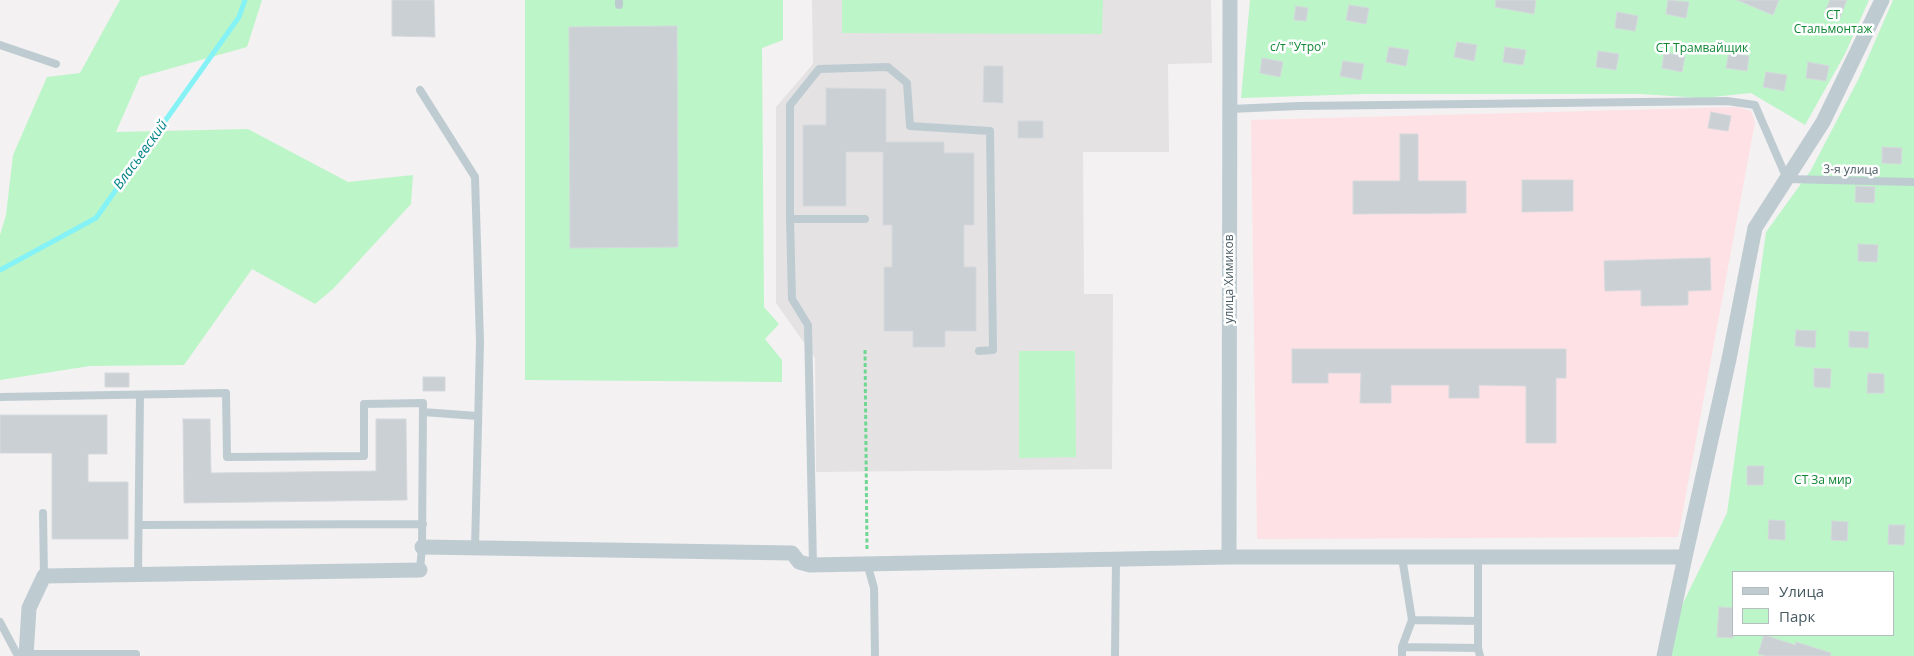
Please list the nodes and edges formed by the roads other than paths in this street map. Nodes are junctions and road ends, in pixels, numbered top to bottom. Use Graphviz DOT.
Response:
graph roads {
  1 [pos="1230,0"];
  2 [pos="1882,0"];
  3 [pos="0,45"];
  4 [pos="56,64"];
  5 [pos="420,90"];
  6 [pos="1230,109"];
  7 [pos="1787,179"];
  8 [pos="1914,182"];
  9 [pos="790,219"];
  10 [pos="865,219"];
  11 [pos="979,351"];
  12 [pos="140,395"];
  13 [pos="0,397"];
  14 [pos="423,412"];
  15 [pos="477,416"];
  16 [pos="43,512"];
  17 [pos="422,524"];
  18 [pos="139,525"];
  19 [pos="422,546"];
  20 [pos="475,548"];
  21 [pos="1685,556"];
  22 [pos="1229,557"];
  23 [pos="1402,557"];
  24 [pos="1478,557"];
  25 [pos="1116,560"];
  26 [pos="867,563"];
  27 [pos="813,565"];
  28 [pos="420,570"];
  29 [pos="138,575"];
  30 [pos="44,576"];
  31 [pos="1412,620"];
  32 [pos="1478,621"];
  33 [pos="0,622"];
  34 [pos="1402,647"];
  35 [pos="1479,652"];
  36 [pos="24,655"];
  37 [pos="136,656"];
  38 [pos="875,656"];
  39 [pos="1115,656"];
  40 [pos="1402,656"];
  41 [pos="1664,656"];
  1 -- 6 [label="street, улица Химиков"];
  2 -- 7 [label="street"];
  3 -- 4 [label="lane"];
  5 -- 15 [label="lane"];
  6 -- 7 [label="lane"];
  6 -- 22 [label="street, улица Химиков"];
  7 -- 8 [label="lane, 3-я улица"];
  7 -- 21 [label="street"];
  9 -- 10 [label="lane"];
  9 -- 11 [label="lane"];
  9 -- 27 [label="lane"];
  12 -- 13 [label="lane"];
  12 -- 14 [label="lane"];
  12 -- 18 [label="lane"];
  14 -- 15 [label="lane"];
  14 -- 17 [label="lane"];
  15 -- 20 [label="lane"];
  16 -- 30 [label="lane"];
  17 -- 18 [label="lane"];
  17 -- 19 [label="lane"];
  18 -- 29 [label="lane"];
  19 -- 20 [label="street"];
  19 -- 28 [label="lane"];
  20 -- 27 [label="street"];
  21 -- 24 [label="street"];
  21 -- 41 [label="street"];
  22 -- 23 [label="street"];
  22 -- 25 [label="street"];
  23 -- 24 [label="street"];
  23 -- 31 [label="lane"];
  24 -- 32 [label="lane"];
  25 -- 26 [label="street"];
  25 -- 39 [label="lane"];
  26 -- 27 [label="street"];
  26 -- 38 [label="lane"];
  28 -- 29 [label="street"];
  29 -- 30 [label="street"];
  30 -- 36 [label="street"];
  31 -- 32 [label="lane"];
  31 -- 34 [label="lane"];
  32 -- 35 [label="lane"];
  33 -- 36 [label="lane"];
  34 -- 35 [label="lane"];
  34 -- 40 [label="lane"];
  36 -- 37 [label="lane"];
}
